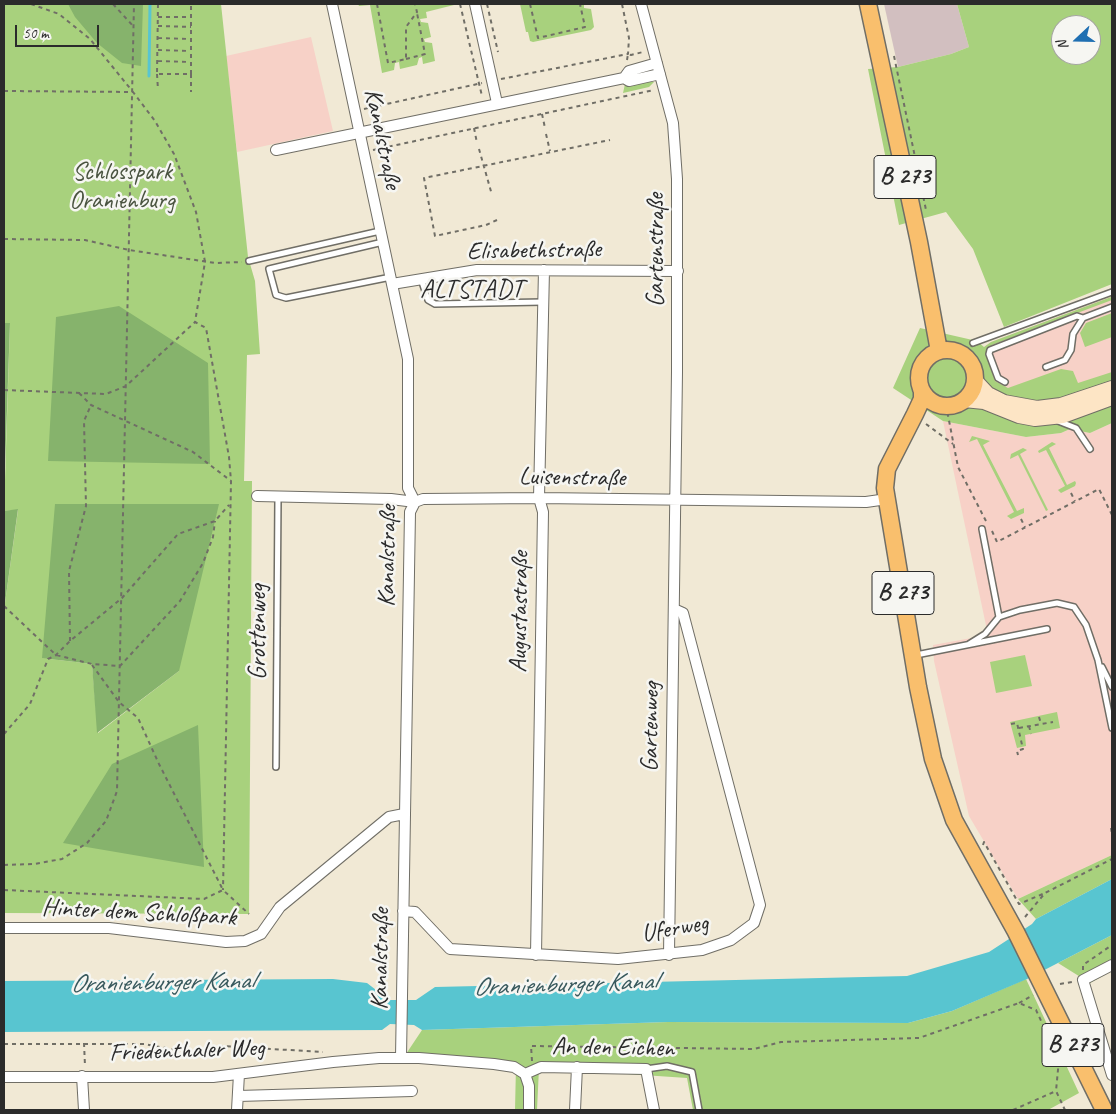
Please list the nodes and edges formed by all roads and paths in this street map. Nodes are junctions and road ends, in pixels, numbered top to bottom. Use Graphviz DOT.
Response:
graph roads {
  1 [pos="32,4"];
  2 [pos="113,4"];
  3 [pos="134,4"];
  4 [pos="158,4"];
  5 [pos="191,4"];
  6 [pos="332,4"];
  7 [pos="377,4"];
  8 [pos="415,4"];
  9 [pos="460,4"];
  10 [pos="474,4"];
  11 [pos="530,4"];
  12 [pos="580,4"];
  13 [pos="622,4"];
  14 [pos="641,4"];
  15 [pos="868,4"];
  16 [pos="416,12"];
  17 [pos="158,17"];
  18 [pos="191,17"];
  19 [pos="158,26"];
  20 [pos="134,27"];
  21 [pos="191,28"];
  22 [pos="158,38"];
  23 [pos="191,39"];
  24 [pos="653,49"];
  25 [pos="158,50"];
  26 [pos="191,51"];
  27 [pos="628,54"];
  28 [pos="406,59"];
  29 [pos="158,62"];
  30 [pos="191,62"];
  31 [pos="657,63"];
  32 [pos="157,74"];
  33 [pos="190,74"];
  34 [pos="660,74"];
  35 [pos="624,78"];
  36 [pos="492,81"];
  37 [pos="479,84"];
  38 [pos="664,88"];
  39 [pos="158,90"];
  40 [pos="4,91"];
  41 [pos="133,92"];
  42 [pos="190,92"];
  43 [pos="497,103"];
  44 [pos="484,106"];
  45 [pos="354,111"];
  46 [pos="542,114"];
  47 [pos="474,128"];
  48 [pos="546,128"];
  49 [pos="359,132"];
  50 [pos="546,134"];
  51 [pos="610,140"];
  52 [pos="477,143"];
  53 [pos="479,149"];
  54 [pos="276,150"];
  55 [pos="550,151"];
  56 [pos="363,152"];
  57 [pos="482,166"];
  58 [pos="492,195"];
  59 [pos="497,220"];
  60 [pos="380,231"];
  61 [pos="4,239"];
  62 [pos="383,242"];
  63 [pos="129,250"];
  64 [pos="249,261"];
  65 [pos="206,262"];
  66 [pos="544,270"];
  67 [pos="678,271"];
  68 [pos="420,279"];
  69 [pos="392,281"];
  70 [pos="1112,292"];
  71 [pos="543,302"];
  72 [pos="1112,307"];
  73 [pos="1083,318"];
  74 [pos="195,322"];
  75 [pos="973,343"];
  76 [pos="940,351"];
  77 [pos="1046,367"];
  78 [pos="974,379"];
  79 [pos="1005,382"];
  80 [pos="126,386"];
  81 [pos="1112,388"];
  82 [pos="4,390"];
  83 [pos="922,390"];
  84 [pos="79,392"];
  85 [pos="1112,398"];
  86 [pos="964,400"];
  87 [pos="91,405"];
  88 [pos="944,405"];
  89 [pos="1048,418"];
  90 [pos="126,422"];
  91 [pos="926,424"];
  92 [pos="953,444"];
  93 [pos="1090,449"];
  94 [pos="897,450"];
  95 [pos="231,481"];
  96 [pos="1071,493"];
  97 [pos="257,496"];
  98 [pos="278,496"];
  99 [pos="539,498"];
  100 [pos="887,499"];
  101 [pos="675,500"];
  102 [pos="415,502"];
  103 [pos="1075,502"];
  104 [pos="230,504"];
  105 [pos="1111,508"];
  106 [pos="1112,515"];
  107 [pos="1021,520"];
  108 [pos="215,521"];
  109 [pos="1025,527"];
  110 [pos="982,529"];
  111 [pos="122,598"];
  112 [pos="4,606"];
  113 [pos="674,609"];
  114 [pos="999,617"];
  115 [pos="1047,629"];
  116 [pos="70,641"];
  117 [pos="969,644"];
  118 [pos="56,655"];
  119 [pos="913,655"];
  120 [pos="1098,660"];
  121 [pos="92,664"];
  122 [pos="120,666"];
  123 [pos="1112,687"];
  124 [pos="119,702"];
  125 [pos="1039,717"];
  126 [pos="1053,722"];
  127 [pos="1011,724"];
  128 [pos="1041,724"];
  129 [pos="1029,726"];
  130 [pos="1019,728"];
  131 [pos="1112,728"];
  132 [pos="4,734"];
  133 [pos="1031,734"];
  134 [pos="1018,756"];
  135 [pos="276,767"];
  136 [pos="404,814"];
  137 [pos="1111,828"];
  138 [pos="1112,834"];
  139 [pos="982,848"];
  140 [pos="1112,859"];
  141 [pos="4,865"];
  142 [pos="4,890"];
  143 [pos="223,890"];
  144 [pos="1045,893"];
  145 [pos="403,911"];
  146 [pos="249,914"];
  147 [pos="1026,916"];
  148 [pos="4,928"];
  149 [pos="1112,946"];
  150 [pos="536,955"];
  151 [pos="669,955"];
  152 [pos="1112,965"];
  153 [pos="1083,980"];
  154 [pos="1060,984"];
  155 [pos="1039,987"];
  156 [pos="1019,1003"];
  157 [pos="84,1043"];
  158 [pos="4,1044"];
  159 [pos="531,1046"];
  160 [pos="324,1052"];
  161 [pos="401,1057"];
  162 [pos="577,1067"];
  163 [pos="646,1069"];
  164 [pos="239,1074"];
  165 [pos="526,1074"];
  166 [pos="1112,1075"];
  167 [pos="82,1076"];
  168 [pos="4,1077"];
  169 [pos="412,1091"];
  170 [pos="1056,1091"];
  171 [pos="238,1096"];
  172 [pos="84,1110"];
  173 [pos="238,1110"];
  174 [pos="528,1110"];
  175 [pos="575,1110"];
  176 [pos="654,1110"];
  177 [pos="699,1110"];
  178 [pos="1013,1110"];
  179 [pos="1066,1110"];
  180 [pos="1104,1110"];
  1 -- 41 [label="path"];
  2 -- 20 [label="path"];
  3 -- 20 [label="path"];
  4 -- 17 [label="path"];
  5 -- 18 [label="path"];
  6 -- 45 [label="street, Kanalstraße"];
  7 -- 28 [label="path"];
  8 -- 16 [label="path"];
  9 -- 37 [label="path"];
  10 -- 36 [label="street"];
  11 -- 12 [label="path"];
  13 -- 27 [label="path"];
  14 -- 24 [label="street, Gartenstraße"];
  15 -- 76 [label="main road, B 273"];
  16 -- 28 [label="path"];
  16 -- 28 [label="path"];
  17 -- 18 [label="path"];
  17 -- 19 [label="path"];
  18 -- 21 [label="path"];
  19 -- 21 [label="path"];
  19 -- 22 [label="path"];
  20 -- 41 [label="path"];
  21 -- 23 [label="path"];
  22 -- 23 [label="path"];
  22 -- 25 [label="path"];
  23 -- 26 [label="path"];
  24 -- 27 [label="path"];
  24 -- 31 [label="street, Gartenstraße"];
  25 -- 26 [label="path"];
  25 -- 29 [label="path"];
  26 -- 30 [label="path"];
  27 -- 36 [label="path"];
  29 -- 30 [label="path"];
  29 -- 32 [label="path"];
  30 -- 33 [label="path"];
  31 -- 34 [label="street, Gartenstraße"];
  31 -- 35 [label="street"];
  32 -- 33 [label="path"];
  32 -- 39 [label="path"];
  33 -- 42 [label="path"];
  34 -- 35 [label="street"];
  34 -- 38 [label="street, Gartenstraße"];
  35 -- 43 [label="street"];
  36 -- 37 [label="path"];
  36 -- 43 [label="street"];
  37 -- 44 [label="path"];
  37 -- 45 [label="path"];
  38 -- 46 [label="path"];
  38 -- 67 [label="street, Gartenstraße"];
  40 -- 41 [label="path"];
  41 -- 63 [label="path"];
  41 -- 65 [label="path"];
  43 -- 44 [label="street"];
  44 -- 49 [label="street"];
  45 -- 49 [label="street, Kanalstraße"];
  46 -- 47 [label="path"];
  46 -- 48 [label="path"];
  47 -- 52 [label="path"];
  47 -- 56 [label="path"];
  49 -- 54 [label="street"];
  49 -- 56 [label="street, Kanalstraße"];
  50 -- 55 [label="path"];
  51 -- 55 [label="path"];
  53 -- 57 [label="path"];
  55 -- 57 [label="path"];
  56 -- 60 [label="street, Kanalstraße"];
  57 -- 58 [label="path"];
  57 -- 59 [label="path"];
  60 -- 62 [label="street, Kanalstraße"];
  60 -- 64 [label="lane"];
  61 -- 63 [label="path"];
  62 -- 69 [label="street, Kanalstraße"];
  62 -- 69 [label="lane"];
  63 -- 65 [label="path"];
  63 -- 80 [label="path"];
  64 -- 65 [label="path"];
  65 -- 74 [label="path"];
  66 -- 67 [label="street, Elisabethstraße"];
  66 -- 68 [label="street, Elisabethstraße"];
  66 -- 71 [label="street, Augustastraße"];
  67 -- 101 [label="street, Gartenstraße"];
  68 -- 69 [label="street, Elisabethstraße"];
  68 -- 71 [label="lane"];
  69 -- 102 [label="street, Kanalstraße"];
  70 -- 75 [label="lane"];
  71 -- 99 [label="street, Augustastraße"];
  72 -- 73 [label="lane"];
  73 -- 77 [label="lane"];
  73 -- 79 [label="lane"];
  74 -- 80 [label="path"];
  74 -- 95 [label="path"];
  76 -- 78 [label="main road"];
  76 -- 83 [label="main road"];
  78 -- 81 [label="street"];
  78 -- 86 [label="main road"];
  80 -- 84 [label="path"];
  80 -- 90 [label="path"];
  82 -- 84 [label="path"];
  83 -- 88 [label="main road"];
  83 -- 94 [label="main road, B 273"];
  84 -- 87 [label="path"];
  85 -- 89 [label="street"];
  86 -- 88 [label="main road"];
  86 -- 89 [label="street"];
  87 -- 90 [label="path"];
  87 -- 116 [label="path"];
  88 -- 92 [label="path"];
  88 -- 94 [label="main road, B 273"];
  89 -- 93 [label="lane"];
  90 -- 95 [label="path"];
  90 -- 111 [label="path"];
  91 -- 92 [label="path"];
  92 -- 109 [label="path"];
  94 -- 100 [label="main road, B 273"];
  95 -- 104 [label="path"];
  96 -- 103 [label="path"];
  97 -- 98 [label="street, Luisenstraße"];
  98 -- 102 [label="street, Luisenstraße"];
  98 -- 135 [label="lane, Grottenweg"];
  99 -- 101 [label="street, Luisenstraße"];
  99 -- 102 [label="street, Luisenstraße"];
  99 -- 150 [label="street, Augustastraße"];
  100 -- 101 [label="street, Luisenstraße"];
  100 -- 119 [label="main road, B 273"];
  101 -- 113 [label="street, Gartenweg"];
  102 -- 136 [label="street, Kanalstraße"];
  103 -- 105 [label="path"];
  103 -- 109 [label="path"];
  104 -- 108 [label="path"];
  104 -- 143 [label="path"];
  105 -- 106 [label="path"];
  107 -- 109 [label="path"];
  108 -- 111 [label="path"];
  108 -- 122 [label="path"];
  110 -- 114 [label="lane"];
  111 -- 116 [label="path"];
  111 -- 122 [label="path"];
  112 -- 118 [label="path"];
  113 -- 151 [label="street, Gartenweg"];
  113 -- 151 [label="street, Uferweg"];
  114 -- 117 [label="lane"];
  114 -- 120 [label="lane"];
  115 -- 117 [label="lane"];
  116 -- 118 [label="path"];
  117 -- 119 [label="lane"];
  118 -- 121 [label="path"];
  118 -- 132 [label="path"];
  119 -- 155 [label="main road, B 273"];
  120 -- 123 [label="lane"];
  120 -- 131 [label="lane"];
  121 -- 122 [label="path"];
  121 -- 124 [label="path"];
  122 -- 124 [label="path"];
  124 -- 141 [label="path"];
  124 -- 143 [label="path"];
  125 -- 128 [label="path"];
  126 -- 128 [label="path"];
  127 -- 130 [label="path"];
  128 -- 129 [label="path"];
  129 -- 130 [label="path"];
  129 -- 133 [label="path"];
  130 -- 134 [label="path"];
  136 -- 145 [label="street, Kanalstraße"];
  136 -- 148 [label="street, Hinter dem Schloßpark"];
  137 -- 138 [label="path"];
  139 -- 144 [label="path"];
  140 -- 144 [label="path"];
  142 -- 143 [label="path"];
  143 -- 146 [label="path"];
  144 -- 147 [label="path"];
  145 -- 150 [label="street, Uferweg"];
  145 -- 161 [label="street, Kanalstraße"];
  149 -- 153 [label="path"];
  150 -- 151 [label="street, Uferweg"];
  152 -- 153 [label="street"];
  153 -- 154 [label="path"];
  153 -- 166 [label="street"];
  155 -- 156 [label="path"];
  155 -- 180 [label="main road, B 273"];
  156 -- 159 [label="path"];
  156 -- 170 [label="path"];
  157 -- 158 [label="path"];
  157 -- 160 [label="path"];
  157 -- 167 [label="path"];
  161 -- 164 [label="street, Friedenthaler Weg"];
  161 -- 165 [label="street, Friedenthaler Weg"];
  162 -- 163 [label="street, An den Eichen"];
  162 -- 165 [label="street, An den Eichen"];
  162 -- 175 [label="street"];
  163 -- 176 [label="street"];
  163 -- 177 [label="lane, An den Eichen"];
  164 -- 167 [label="street, Friedenthaler Weg"];
  164 -- 171 [label="street"];
  165 -- 174 [label="street"];
  167 -- 168 [label="street, Friedenthaler Weg"];
  167 -- 172 [label="street"];
  169 -- 171 [label="street, Friedenthaler Weg"];
  170 -- 178 [label="path"];
  170 -- 179 [label="path"];
  171 -- 173 [label="street"];
}
